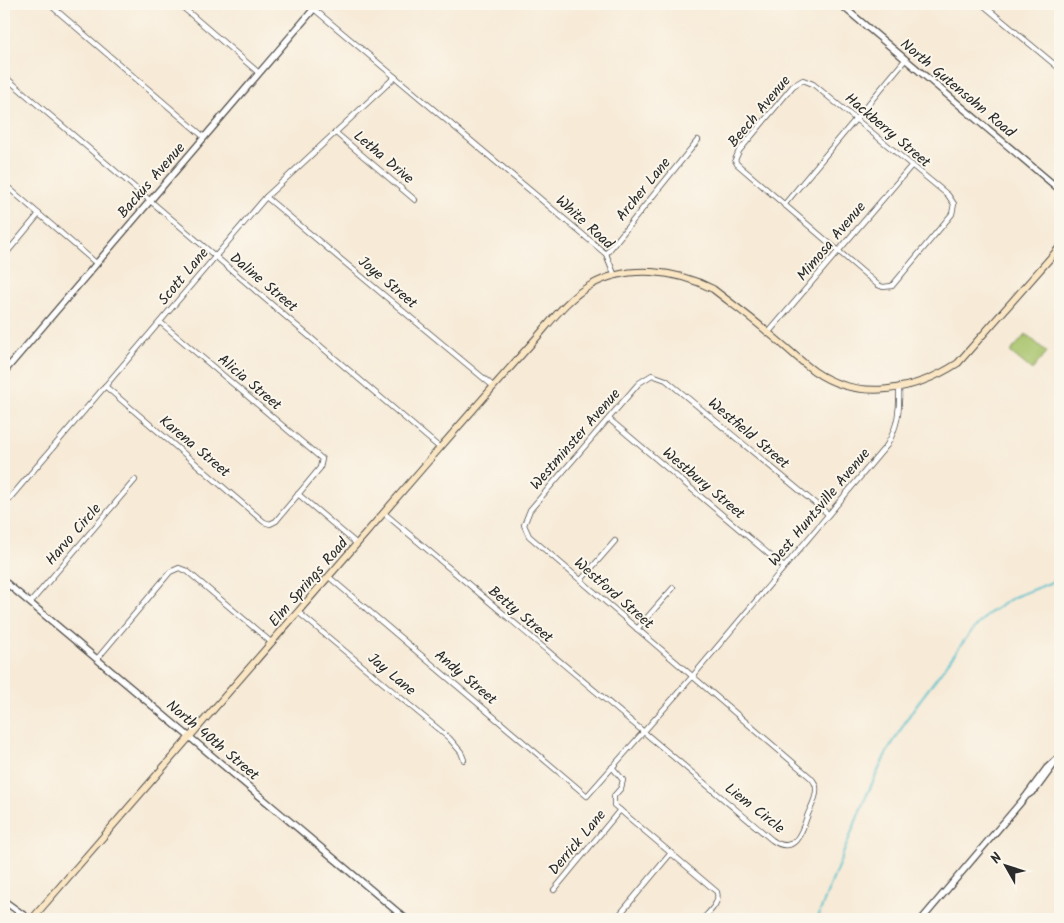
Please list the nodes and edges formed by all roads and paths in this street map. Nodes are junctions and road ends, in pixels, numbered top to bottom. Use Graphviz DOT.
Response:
graph roads {
  1 [pos="49,4"];
  2 [pos="179,4"];
  3 [pos="308,4"];
  4 [pos="840,4"];
  5 [pos="982,4"];
  6 [pos="316,6"];
  7 [pos="905,60"];
  8 [pos="1060,69"];
  9 [pos="259,73"];
  10 [pos="4,76"];
  11 [pos="395,77"];
  12 [pos="803,80"];
  13 [pos="855,119"];
  14 [pos="336,133"];
  15 [pos="204,137"];
  16 [pos="698,140"];
  17 [pos="912,165"];
  18 [pos="4,184"];
  19 [pos="1060,190"];
  20 [pos="266,197"];
  21 [pos="415,200"];
  22 [pos="150,201"];
  23 [pos="784,205"];
  24 [pos="40,214"];
  25 [pos="1060,247"];
  26 [pos="839,252"];
  27 [pos="606,254"];
  28 [pos="4,256"];
  29 [pos="215,257"];
  30 [pos="96,263"];
  31 [pos="615,276"];
  32 [pos="160,322"];
  33 [pos="769,332"];
  34 [pos="4,372"];
  35 [pos="652,375"];
  36 [pos="105,386"];
  37 [pos="493,386"];
  38 [pos="899,388"];
  39 [pos="609,419"];
  40 [pos="440,448"];
  41 [pos="135,480"];
  42 [pos="298,494"];
  43 [pos="4,505"];
  44 [pos="384,513"];
  45 [pos="828,514"];
  46 [pos="524,525"];
  47 [pos="616,541"];
  48 [pos="357,544"];
  49 [pos="784,567"];
  50 [pos="329,577"];
  51 [pos="581,580"];
  52 [pos="4,581"];
  53 [pos="673,588"];
  54 [pos="30,603"];
  55 [pos="298,612"];
  56 [pos="637,629"];
  57 [pos="272,643"];
  58 [pos="97,659"];
  59 [pos="692,677"];
  60 [pos="642,734"];
  61 [pos="191,737"];
  62 [pos="1058,758"];
  63 [pos="464,760"];
  64 [pos="612,768"];
  65 [pos="587,796"];
  66 [pos="620,810"];
  67 [pos="671,853"];
  68 [pos="554,890"];
  69 [pos="4,901"];
  70 [pos="30,919"];
  71 [pos="406,919"];
  72 [pos="616,919"];
  73 [pos="703,919"];
  74 [pos="922,919"];
  1 -- 15 [label="street"];
  2 -- 9 [label="street"];
  3 -- 6 [label="street, White Road"];
  4 -- 7 [label="street, North Gutensohn Road"];
  5 -- 8 [label="street"];
  6 -- 9 [label="street, Backus Avenue"];
  6 -- 11 [label="street, White Road"];
  7 -- 13 [label="street"];
  7 -- 19 [label="street, North Gutensohn Road"];
  9 -- 15 [label="street, Backus Avenue"];
  10 -- 22 [label="street, Daline Street"];
  11 -- 14 [label="street, Scott Lane"];
  11 -- 27 [label="street, White Road"];
  12 -- 13 [label="street, Hackberry Street"];
  12 -- 23 [label="street, Beech Avenue"];
  13 -- 17 [label="street, Hackberry Street"];
  13 -- 23 [label="street"];
  14 -- 20 [label="street, Scott Lane"];
  14 -- 21 [label="street, Letha Drive"];
  15 -- 22 [label="street, Backus Avenue"];
  16 -- 27 [label="street, Archer Lane"];
  17 -- 26 [label="street, Mimosa Avenue"];
  17 -- 26 [label="street, Hackberry Street"];
  18 -- 24 [label="street"];
  20 -- 29 [label="street, Scott Lane"];
  20 -- 37 [label="street, Joye Street"];
  22 -- 29 [label="street, Daline Street"];
  22 -- 30 [label="street, Backus Avenue"];
  23 -- 26 [label="street"];
  24 -- 28 [label="street"];
  24 -- 30 [label="street"];
  25 -- 38 [label="main road"];
  26 -- 33 [label="street, Mimosa Avenue"];
  27 -- 31 [label="street, White Road"];
  29 -- 32 [label="street, Scott Lane"];
  29 -- 40 [label="street, Daline Street"];
  30 -- 34 [label="street, Backus Avenue"];
  31 -- 33 [label="main road"];
  31 -- 37 [label="main road, Elm Springs Road"];
  32 -- 36 [label="street, Scott Lane"];
  32 -- 42 [label="street, Alicia Street"];
  33 -- 38 [label="main road"];
  35 -- 39 [label="street, Westminster Avenue"];
  35 -- 45 [label="street, Westfield Street"];
  36 -- 42 [label="street, Karena Street"];
  36 -- 43 [label="street, Scott Lane"];
  37 -- 40 [label="main road, Elm Springs Road"];
  38 -- 45 [label="street, West Huntsville Avenue"];
  39 -- 46 [label="street, Westminster Avenue"];
  39 -- 49 [label="street, Westbury Street"];
  40 -- 44 [label="main road, Elm Springs Road"];
  41 -- 54 [label="street, Harvo Circle"];
  42 -- 48 [label="street"];
  44 -- 48 [label="main road, Elm Springs Road"];
  44 -- 60 [label="street, Betty Street"];
  45 -- 49 [label="street, West Huntsville Avenue"];
  46 -- 51 [label="street, Westford Street"];
  47 -- 51 [label="street"];
  48 -- 50 [label="main road, Elm Springs Road"];
  49 -- 59 [label="street, West Huntsville Avenue"];
  50 -- 55 [label="main road, Elm Springs Road"];
  50 -- 65 [label="street, Andy Street"];
  51 -- 56 [label="street, Westford Street"];
  52 -- 54 [label="street, North 40th Street"];
  53 -- 56 [label="street"];
  54 -- 58 [label="street, North 40th Street"];
  55 -- 57 [label="main road, Elm Springs Road"];
  55 -- 63 [label="street, Jay Lane"];
  56 -- 59 [label="street, Westford Street"];
  57 -- 58 [label="street"];
  57 -- 61 [label="main road, Elm Springs Road"];
  58 -- 61 [label="street, North 40th Street"];
  59 -- 60 [label="street, West Huntsville Avenue"];
  59 -- 60 [label="street, Liem Circle"];
  60 -- 64 [label="street, West Huntsville Avenue"];
  61 -- 70 [label="main road, Elm Springs Road"];
  61 -- 71 [label="street, North 40th Street"];
  62 -- 74 [label="street"];
  64 -- 65 [label="street, West Huntsville Avenue"];
  64 -- 66 [label="street"];
  66 -- 67 [label="street"];
  66 -- 68 [label="street, Derrick Lane"];
  67 -- 72 [label="street"];
  67 -- 73 [label="street"];
  69 -- 70 [label="street"];
}
